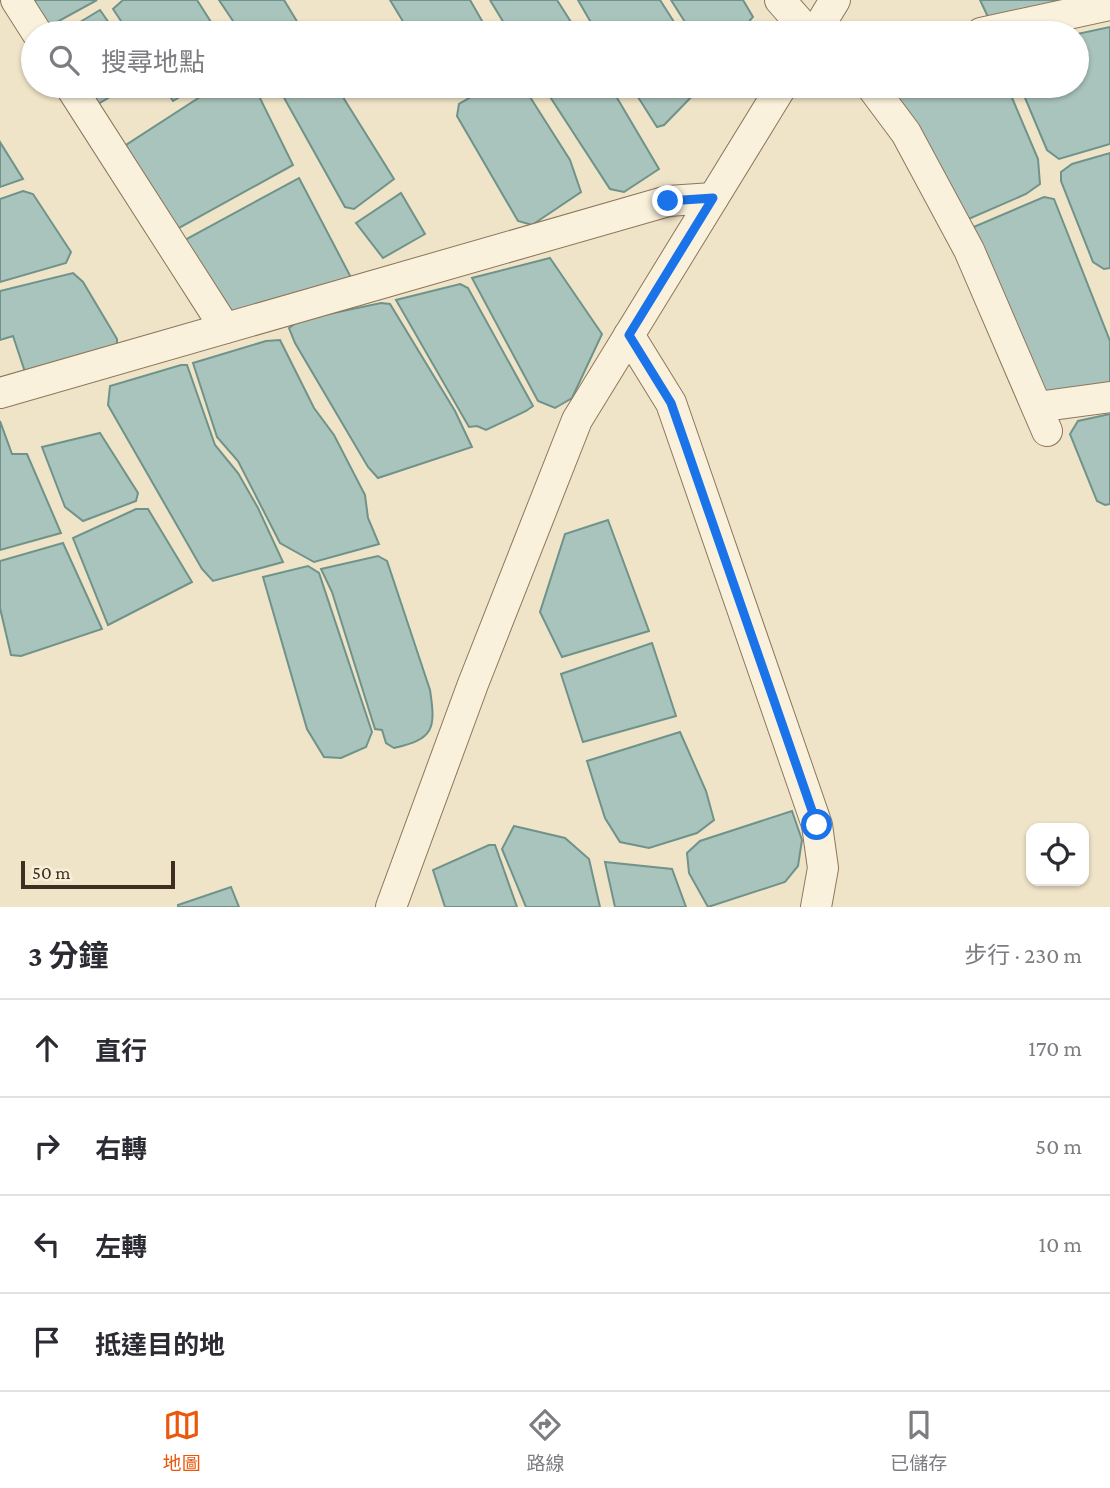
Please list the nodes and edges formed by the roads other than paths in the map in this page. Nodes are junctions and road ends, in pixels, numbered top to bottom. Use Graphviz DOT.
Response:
graph roads {
  1 [pos="16,0"];
  2 [pos="780,0"];
  3 [pos="835,0"];
  4 [pos="1110,5"];
  5 [pos="29,21"];
  6 [pos="798,21"];
  7 [pos="822,21"];
  8 [pos="1036,21"];
  9 [pos="78,98"];
  10 [pos="775,98"];
  11 [pos="880,98"];
  12 [pos="713,198"];
  13 [pos="226,328"];
  14 [pos="629,335"];
  15 [pos="0,393"];
  16 [pos="1110,397"];
  17 [pos="391,907"];
  18 [pos="816,907"];
  1 -- 5 [label="street"];
  2 -- 6 [label="street"];
  3 -- 7 [label="street"];
  4 -- 8 [label="street"];
  9 -- 13 [label="street"];
  10 -- 12 [label="street"];
  11 -- 16 [label="street"];
  12 -- 13 [label="street"];
  12 -- 14 [label="street"];
  13 -- 15 [label="street"];
  14 -- 17 [label="street"];
  14 -- 18 [label="street"];
}
